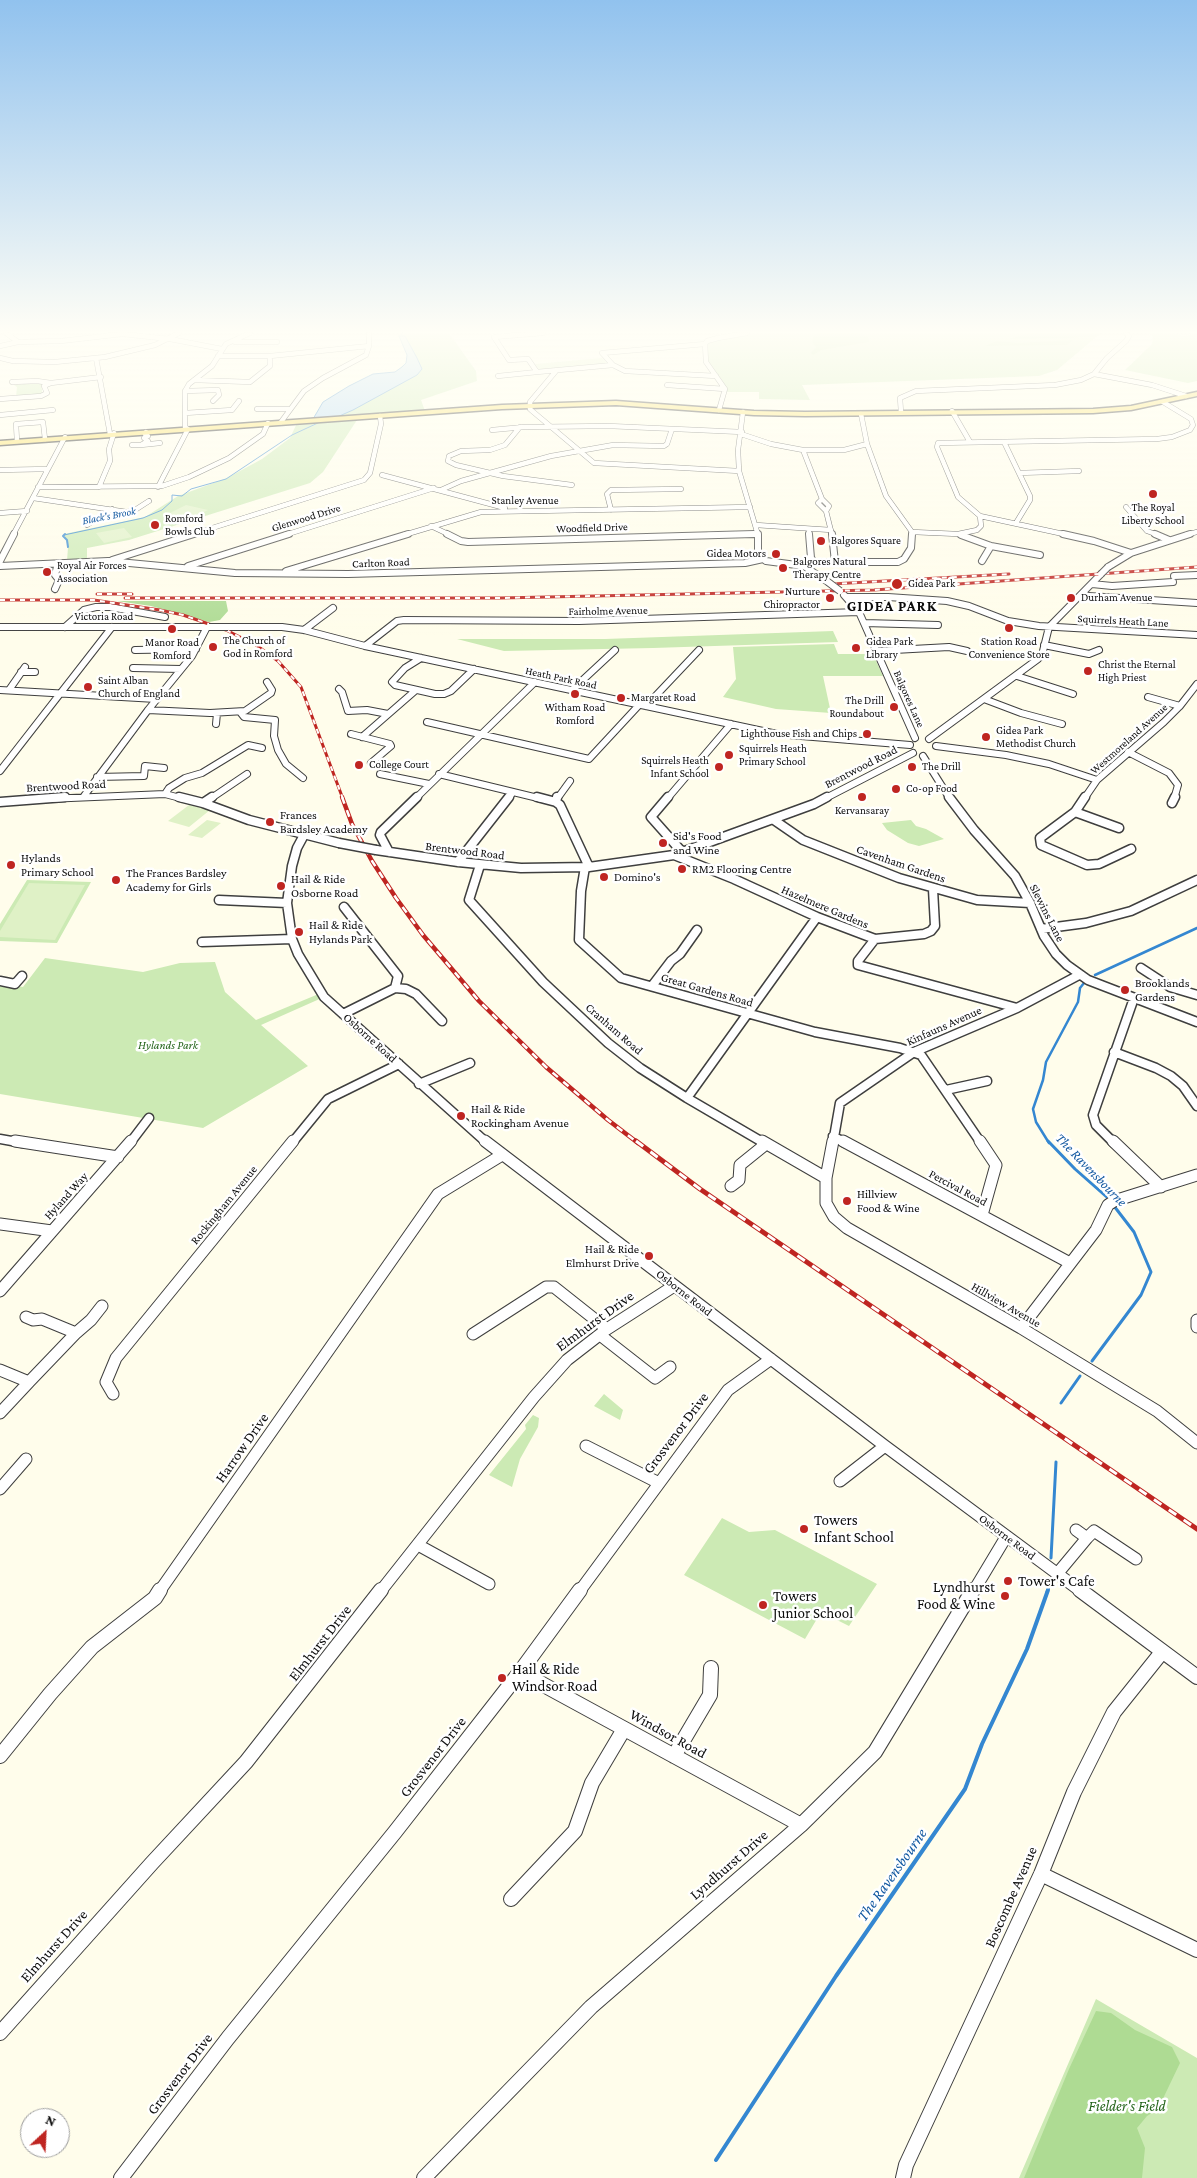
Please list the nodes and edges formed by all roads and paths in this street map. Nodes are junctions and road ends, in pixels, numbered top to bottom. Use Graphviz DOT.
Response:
graph roads {
  1 [pos="17,435"];
  2 [pos="44,435"];
  3 [pos="95,435"];
  4 [pos="112,435"];
  5 [pos="132,435"];
  6 [pos="154,435"];
  7 [pos="185,435"];
  8 [pos="262,435"];
  9 [pos="379,435"];
  10 [pos="514,435"];
  11 [pos="560,435"];
  12 [pos="670,435"];
  13 [pos="741,435"];
  14 [pos="745,435"];
  15 [pos="865,435"];
  16 [pos="966,435"];
  17 [pos="1177,435"];
  18 [pos="148,436"];
  19 [pos="61,438"];
  20 [pos="44,439"];
  21 [pos="17,441"];
  22 [pos="970,442"];
  23 [pos="1004,442"];
  24 [pos="0,443"];
  25 [pos="160,443"];
  26 [pos="153,444"];
  27 [pos="867,444"];
  28 [pos="132,445"];
  29 [pos="141,445"];
  30 [pos="803,450"];
  31 [pos="579,451"];
  32 [pos="48,469"];
  33 [pos="0,470"];
  34 [pos="739,471"];
  35 [pos="1079,471"];
  36 [pos="490,473"];
  37 [pos="1019,473"];
  38 [pos="382,474"];
  39 [pos="572,485"];
  40 [pos="38,487"];
  41 [pos="98,487"];
  42 [pos="158,487"];
  43 [pos="434,488"];
  44 [pos="681,489"];
  45 [pos="441,490"];
  46 [pos="33,498"];
  47 [pos="822,499"];
  48 [pos="149,501"];
  49 [pos="750,507"];
  50 [pos="1126,507"];
  51 [pos="112,510"];
  52 [pos="508,510"];
  53 [pos="611,510"];
  54 [pos="27,511"];
  55 [pos="826,511"];
  56 [pos="0,513"];
  57 [pos="980,516"];
  58 [pos="1016,524"];
  59 [pos="87,525"];
  60 [pos="756,525"];
  61 [pos="431,526"];
  62 [pos="809,529"];
  63 [pos="831,530"];
  64 [pos="912,532"];
  65 [pos="1197,532"];
  66 [pos="758,534"];
  67 [pos="958,534"];
  68 [pos="1169,540"];
  69 [pos="991,546"];
  70 [pos="1131,553"];
  71 [pos="1040,554"];
  72 [pos="763,560"];
  73 [pos="0,561"];
  74 [pos="108,561"];
  75 [pos="982,561"];
  76 [pos="814,562"];
  77 [pos="835,562"];
  78 [pos="58,563"];
  79 [pos="0,566"];
  80 [pos="804,566"];
  81 [pos="183,568"];
  82 [pos="279,574"];
  83 [pos="1197,575"];
  84 [pos="828,582"];
  85 [pos="1092,584"];
  86 [pos="55,590"];
  87 [pos="1089,596"];
  88 [pos="847,597"];
  89 [pos="1197,603"];
  90 [pos="333,608"];
  91 [pos="859,612"];
  92 [pos="165,617"];
  93 [pos="864,623"];
  94 [pos="938,625"];
  95 [pos="65,627"];
  96 [pos="112,627"];
  97 [pos="208,627"];
  98 [pos="228,627"];
  99 [pos="1049,627"];
  100 [pos="0,628"];
  101 [pos="304,630"];
  102 [pos="1197,635"];
  103 [pos="366,646"];
  104 [pos="1044,646"];
  105 [pos="196,649"];
  106 [pos="136,650"];
  107 [pos="615,650"];
  108 [pos="699,650"];
  109 [pos="1099,650"];
  110 [pos="876,651"];
  111 [pos="967,651"];
  112 [pos="421,658"];
  113 [pos="133,668"];
  114 [pos="181,669"];
  115 [pos="474,669"];
  116 [pos="35,672"];
  117 [pos="1016,676"];
  118 [pos="267,682"];
  119 [pos="535,682"];
  120 [pos="1197,684"];
  121 [pos="0,690"];
  122 [pos="9,690"];
  123 [pos="340,690"];
  124 [pos="416,690"];
  125 [pos="572,690"];
  126 [pos="61,693"];
  127 [pos="1073,694"];
  128 [pos="1148,697"];
  129 [pos="156,699"];
  130 [pos="984,699"];
  131 [pos="643,705"];
  132 [pos="1180,706"];
  133 [pos="148,710"];
  134 [pos="240,712"];
  135 [pos="217,713"];
  136 [pos="388,714"];
  137 [pos="427,722"];
  138 [pos="216,724"];
  139 [pos="731,724"];
  140 [pos="1062,724"];
  141 [pos="351,734"];
  142 [pos="479,734"];
  143 [pos="362,737"];
  144 [pos="915,738"];
  145 [pos="929,739"];
  146 [pos="262,748"];
  147 [pos="911,749"];
  148 [pos="1128,752"];
  149 [pos="930,753"];
  150 [pos="370,759"];
  151 [pos="164,768"];
  152 [pos="0,771"];
  153 [pos="247,774"];
  154 [pos="380,774"];
  155 [pos="439,774"];
  156 [pos="98,777"];
  157 [pos="302,778"];
  158 [pos="1097,780"];
  159 [pos="570,782"];
  160 [pos="429,784"];
  161 [pos="514,792"];
  162 [pos="166,794"];
  163 [pos="84,796"];
  164 [pos="0,802"];
  165 [pos="556,802"];
  166 [pos="203,803"];
  167 [pos="1172,803"];
  168 [pos="1074,812"];
  169 [pos="774,820"];
  170 [pos="1120,828"];
  171 [pos="304,835"];
  172 [pos="339,843"];
  173 [pos="1131,848"];
  174 [pos="376,850"];
  175 [pos="389,852"];
  176 [pos="683,853"];
  177 [pos="674,855"];
  178 [pos="458,862"];
  179 [pos="480,865"];
  180 [pos="587,867"];
  181 [pos="1197,880"];
  182 [pos="933,889"];
  183 [pos="219,900"];
  184 [pos="287,903"];
  185 [pos="1030,903"];
  186 [pos="344,907"];
  187 [pos="817,917"];
  188 [pos="1041,929"];
  189 [pos="697,930"];
  190 [pos="292,938"];
  191 [pos="875,939"];
  192 [pos="202,942"];
  193 [pos="220,942"];
  194 [pos="219,951"];
  195 [pos="1142,968"];
  196 [pos="1079,974"];
  197 [pos="22,976"];
  198 [pos="0,981"];
  199 [pos="652,986"];
  200 [pos="395,988"];
  201 [pos="1197,995"];
  202 [pos="1134,998"];
  203 [pos="1017,1008"];
  204 [pos="343,1014"];
  205 [pos="747,1014"];
  206 [pos="442,1021"];
  207 [pos="1197,1022"];
  208 [pos="914,1052"];
  209 [pos="1114,1052"];
  210 [pos="470,1063"];
  211 [pos="399,1064"];
  212 [pos="986,1081"];
  213 [pos="419,1084"];
  214 [pos="946,1090"];
  215 [pos="687,1098"];
  216 [pos="1197,1106"];
  217 [pos="149,1118"];
  218 [pos="834,1136"];
  219 [pos="0,1139"];
  220 [pos="766,1144"];
  221 [pos="502,1155"];
  222 [pos="118,1156"];
  223 [pos="1197,1175"];
  224 [pos="826,1178"];
  225 [pos="731,1186"];
  226 [pos="1161,1187"];
  227 [pos="982,1215"];
  228 [pos="0,1224"];
  229 [pos="52,1232"];
  230 [pos="1070,1263"];
  231 [pos="674,1286"];
  232 [pos="0,1291"];
  233 [pos="102,1306"];
  234 [pos="1197,1320"];
  235 [pos="29,1321"];
  236 [pos="1197,1327"];
  237 [pos="1021,1328"];
  238 [pos="603,1332"];
  239 [pos="76,1333"];
  240 [pos="473,1334"];
  241 [pos="771,1360"];
  242 [pos="670,1367"];
  243 [pos="0,1370"];
  244 [pos="29,1382"];
  245 [pos="113,1394"];
  246 [pos="0,1413"];
  247 [pos="1197,1442"];
  248 [pos="586,1446"];
  249 [pos="885,1446"];
  250 [pos="26,1460"];
  251 [pos="840,1481"];
  252 [pos="659,1483"];
  253 [pos="0,1489"];
  254 [pos="1076,1530"];
  255 [pos="1006,1537"];
  256 [pos="1087,1538"];
  257 [pos="418,1546"];
  258 [pos="1136,1559"];
  259 [pos="1057,1574"];
  260 [pos="489,1584"];
  261 [pos="1162,1652"];
  262 [pos="710,1668"];
  263 [pos="520,1672"];
  264 [pos="1197,1677"];
  265 [pos="624,1729"];
  266 [pos="0,1756"];
  267 [pos="674,1756"];
  268 [pos="801,1825"];
  269 [pos="1041,1874"];
  270 [pos="511,1900"];
  271 [pos="1197,1950"];
  272 [pos="0,2033"];
  273 [pos="905,2172"];
  274 [pos="121,2178"];
  275 [pos="424,2178"];
  1 -- 21 [label="street"];
  2 -- 20 [label="street"];
  3 -- 19 [label="main road"];
  4 -- 41 [label="street"];
  5 -- 18 [label="main road"];
  6 -- 18 [label="main road"];
  7 -- 42 [label="street"];
  8 -- 42 [label="street"];
  9 -- 74 [label="street"];
  10 -- 36 [label="street"];
  11 -- 31 [label="street"];
  12 -- 31 [label="street"];
  13 -- 34 [label="street"];
  14 -- 30 [label="street"];
  15 -- 27 [label="street"];
  16 -- 22 [label="street"];
  17 -- 23 [label="street"];
  18 -- 26 [label="street"];
  18 -- 29 [label="street"];
  19 -- 20 [label="main road"];
  19 -- 32 [label="street"];
  20 -- 21 [label="main road"];
  21 -- 24 [label="main road"];
  22 -- 23 [label="street"];
  22 -- 57 [label="street"];
  23 -- 37 [label="street"];
  25 -- 26 [label="street"];
  26 -- 29 [label="street"];
  27 -- 30 [label="street"];
  27 -- 64 [label="street"];
  28 -- 29 [label="street"];
  30 -- 47 [label="street"];
  31 -- 34 [label="street"];
  31 -- 36 [label="street"];
  32 -- 33 [label="street"];
  32 -- 40 [label="street"];
  34 -- 49 [label="street"];
  35 -- 37 [label="street"];
  36 -- 39 [label="street"];
  36 -- 45 [label="street"];
  37 -- 58 [label="street"];
  38 -- 43 [label="street"];
  40 -- 41 [label="street"];
  40 -- 46 [label="street"];
  41 -- 42 [label="street"];
  43 -- 45 [label="street"];
  43 -- 81 [label="street, Glenwood Drive"];
  44 -- 53 [label="street"];
  45 -- 52 [label="street"];
  46 -- 51 [label="street"];
  46 -- 54 [label="street"];
  47 -- 55 [label="street"];
  48 -- 51 [label="street"];
  49 -- 53 [label="street, Stanley Avenue"];
  49 -- 60 [label="street"];
  50 -- 68 [label="street"];
  51 -- 59 [label="street"];
  52 -- 53 [label="street, Stanley Avenue"];
  52 -- 61 [label="street, Stanley Avenue"];
  54 -- 56 [label="street"];
  54 -- 73 [label="street"];
  55 -- 63 [label="street"];
  57 -- 58 [label="street"];
  57 -- 67 [label="street"];
  58 -- 70 [label="street"];
  60 -- 62 [label="street"];
  60 -- 66 [label="street"];
  61 -- 66 [label="street, Woodfield Drive"];
  61 -- 82 [label="street, Stanley Avenue"];
  62 -- 63 [label="street"];
  62 -- 76 [label="street"];
  63 -- 77 [label="street"];
  64 -- 67 [label="street"];
  64 -- 77 [label="street"];
  65 -- 68 [label="street"];
  66 -- 72 [label="street"];
  67 -- 69 [label="street"];
  68 -- 70 [label="street"];
  69 -- 71 [label="street"];
  69 -- 75 [label="street"];
  70 -- 85 [label="street, bridge"];
  72 -- 80 [label="street, Balgores Lane"];
  72 -- 82 [label="street, Carlton Road"];
  74 -- 78 [label="street, Carlton Road"];
  74 -- 81 [label="street, Carlton Road"];
  76 -- 77 [label="street"];
  76 -- 80 [label="street"];
  78 -- 79 [label="street, Carlton Road"];
  78 -- 86 [label="street"];
  80 -- 84 [label="street, Balgores Lane"];
  81 -- 82 [label="street, Carlton Road"];
  83 -- 85 [label="street"];
  84 -- 88 [label="street, Balgores Lane, bridge"];
  85 -- 99 [label="street"];
  87 -- 89 [label="street"];
  88 -- 91 [label="street, Balgores Lane"];
  88 -- 99 [label="street"];
  90 -- 101 [label="street"];
  91 -- 93 [label="street, Balgores Lane"];
  91 -- 103 [label="street, Fairholme Avenue"];
  92 -- 95 [label="street"];
  93 -- 94 [label="street"];
  93 -- 110 [label="street, Balgores Lane"];
  95 -- 96 [label="street, Victoria Road"];
  95 -- 100 [label="street, Victoria Road"];
  96 -- 97 [label="street, Victoria Road"];
  96 -- 126 [label="street"];
  97 -- 98 [label="street, Heath Park Road, bridge"];
  97 -- 105 [label="street"];
  98 -- 101 [label="street, Heath Park Road"];
  99 -- 102 [label="street, Squirrels Heath Lane"];
  99 -- 104 [label="street"];
  101 -- 103 [label="street, Heath Park Road"];
  103 -- 112 [label="street, Heath Park Road"];
  104 -- 109 [label="street"];
  104 -- 117 [label="street"];
  105 -- 106 [label="street"];
  105 -- 114 [label="street"];
  107 -- 125 [label="street"];
  108 -- 131 [label="street"];
  110 -- 111 [label="street"];
  110 -- 144 [label="street, Balgores Lane"];
  112 -- 115 [label="street, Heath Park Road"];
  112 -- 124 [label="street"];
  113 -- 114 [label="street"];
  114 -- 129 [label="street"];
  115 -- 119 [label="street, Heath Park Road"];
  115 -- 124 [label="street"];
  116 -- 122 [label="street"];
  117 -- 127 [label="street"];
  117 -- 130 [label="street"];
  118 -- 134 [label="street"];
  119 -- 125 [label="street, Heath Park Road"];
  119 -- 142 [label="street"];
  120 -- 132 [label="street, Westmoreland Avenue"];
  121 -- 122 [label="street"];
  122 -- 126 [label="street"];
  123 -- 136 [label="street"];
  124 -- 136 [label="street"];
  125 -- 131 [label="street, Heath Park Road"];
  126 -- 129 [label="street"];
  126 -- 152 [label="street"];
  128 -- 132 [label="street"];
  129 -- 133 [label="street"];
  130 -- 140 [label="street"];
  130 -- 145 [label="street"];
  131 -- 139 [label="street, Heath Park Road"];
  131 -- 142 [label="street"];
  132 -- 148 [label="street, Westmoreland Avenue"];
  133 -- 135 [label="street"];
  133 -- 156 [label="street"];
  134 -- 135 [label="street"];
  134 -- 157 [label="street"];
  135 -- 138 [label="street"];
  136 -- 143 [label="street"];
  137 -- 142 [label="street"];
  139 -- 147 [label="street, Heath Park Road"];
  139 -- 176 [label="street"];
  141 -- 143 [label="street"];
  142 -- 155 [label="street"];
  143 -- 150 [label="street"];
  144 -- 145 [label="street"];
  144 -- 147 [label="street"];
  145 -- 149 [label="street"];
  146 -- 162 [label="street"];
  147 -- 149 [label="street"];
  147 -- 169 [label="street, Brentwood Road"];
  148 -- 158 [label="street, Westmoreland Avenue"];
  148 -- 167 [label="street"];
  149 -- 158 [label="street"];
  149 -- 185 [label="street, Slewins Lane"];
  151 -- 156 [label="street"];
  153 -- 166 [label="street"];
  154 -- 160 [label="street"];
  155 -- 160 [label="street"];
  155 -- 161 [label="street"];
  156 -- 163 [label="street"];
  158 -- 168 [label="street, Westmoreland Avenue"];
  159 -- 165 [label="street"];
  160 -- 175 [label="street"];
  161 -- 165 [label="street"];
  161 -- 178 [label="street"];
  162 -- 163 [label="street, Brentwood Road"];
  162 -- 166 [label="street, Brentwood Road"];
  163 -- 164 [label="street, Brentwood Road"];
  165 -- 180 [label="street"];
  166 -- 171 [label="street, Brentwood Road"];
  168 -- 170 [label="street"];
  168 -- 173 [label="street, Westmoreland Avenue"];
  169 -- 176 [label="street, Brentwood Road"];
  169 -- 182 [label="street, Cavenham Gardens"];
  171 -- 172 [label="street, Brentwood Road"];
  171 -- 184 [label="street, Osborne Road"];
  172 -- 174 [label="street, Brentwood Road, bridge"];
  174 -- 175 [label="street, Brentwood Road"];
  175 -- 178 [label="street, Brentwood Road"];
  176 -- 177 [label="street, Brentwood Road"];
  177 -- 180 [label="street, Brentwood Road"];
  177 -- 187 [label="street, Hazelmere Gardens"];
  178 -- 179 [label="street, Brentwood Road"];
  179 -- 180 [label="street, Brentwood Road"];
  179 -- 215 [label="street, Cranham Road"];
  180 -- 199 [label="street, Great Gardens Road"];
  181 -- 188 [label="street"];
  182 -- 185 [label="street, Cavenham Gardens"];
  182 -- 191 [label="street, Hazelmere Gardens"];
  183 -- 184 [label="street"];
  184 -- 190 [label="street, Osborne Road"];
  185 -- 188 [label="street, Slewins Lane"];
  186 -- 200 [label="street"];
  187 -- 191 [label="street, Hazelmere Gardens"];
  187 -- 205 [label="street"];
  188 -- 196 [label="street, Slewins Lane"];
  189 -- 199 [label="street"];
  190 -- 193 [label="street"];
  190 -- 204 [label="street, Osborne Road"];
  191 -- 203 [label="street"];
  192 -- 193 [label="street"];
  193 -- 194 [label="street"];
  195 -- 201 [label="street"];
  196 -- 202 [label="street, Slewins Lane"];
  196 -- 203 [label="street, Kinfauns Avenue"];
  197 -- 198 [label="street"];
  199 -- 205 [label="street, Great Gardens Road"];
  200 -- 204 [label="street"];
  200 -- 206 [label="street"];
  202 -- 207 [label="street, Slewins Lane"];
  202 -- 209 [label="street"];
  203 -- 208 [label="street, Kinfauns Avenue"];
  204 -- 211 [label="street, Osborne Road"];
  205 -- 208 [label="street, Great Gardens Road"];
  205 -- 215 [label="street"];
  208 -- 214 [label="street"];
  208 -- 218 [label="street, Kinfauns Avenue"];
  209 -- 216 [label="street"];
  209 -- 226 [label="street"];
  210 -- 213 [label="street"];
  211 -- 213 [label="street, Osborne Road"];
  211 -- 245 [label="street, Rockingham Avenue"];
  212 -- 214 [label="street"];
  213 -- 221 [label="street, Osborne Road"];
  214 -- 227 [label="street"];
  215 -- 220 [label="street, Cranham Road"];
  217 -- 222 [label="street, Hyland Way"];
  218 -- 224 [label="street, Kinfauns Avenue"];
  218 -- 227 [label="street, Percival Road"];
  219 -- 222 [label="street"];
  220 -- 224 [label="street, Cranham Road"];
  220 -- 225 [label="street"];
  221 -- 231 [label="street, Osborne Road"];
  221 -- 266 [label="street, Harrow Drive"];
  222 -- 229 [label="street, Hyland Way"];
  223 -- 226 [label="street"];
  224 -- 237 [label="street, Hillview Avenue"];
  226 -- 230 [label="street"];
  227 -- 230 [label="street, Percival Road"];
  228 -- 229 [label="street"];
  229 -- 232 [label="street, Hyland Way"];
  230 -- 237 [label="street"];
  231 -- 238 [label="street, Elmhurst Drive"];
  231 -- 241 [label="street, Osborne Road"];
  233 -- 239 [label="street"];
  234 -- 236 [label="street"];
  235 -- 239 [label="street"];
  237 -- 247 [label="street, Hillview Avenue"];
  238 -- 240 [label="street"];
  238 -- 242 [label="street"];
  238 -- 257 [label="street, Elmhurst Drive"];
  239 -- 244 [label="street"];
  241 -- 249 [label="street, Osborne Road"];
  241 -- 252 [label="street, Grosvenor Drive"];
  243 -- 244 [label="street"];
  244 -- 246 [label="street"];
  248 -- 252 [label="street"];
  249 -- 251 [label="street"];
  249 -- 255 [label="street, Osborne Road"];
  250 -- 253 [label="street"];
  252 -- 263 [label="street, Grosvenor Drive"];
  254 -- 256 [label="street"];
  255 -- 259 [label="street, Osborne Road"];
  255 -- 268 [label="street, Lyndhurst Drive"];
  256 -- 258 [label="street"];
  256 -- 259 [label="street"];
  257 -- 260 [label="street"];
  257 -- 272 [label="street, Elmhurst Drive"];
  259 -- 261 [label="street, Osborne Road"];
  261 -- 264 [label="street, Osborne Road"];
  261 -- 269 [label="street, Boscombe Avenue"];
  262 -- 267 [label="street"];
  263 -- 265 [label="street, Windsor Road"];
  263 -- 274 [label="street, Grosvenor Drive"];
  265 -- 267 [label="street, Windsor Road"];
  265 -- 270 [label="street"];
  267 -- 268 [label="street, Windsor Road"];
  268 -- 275 [label="street, Lyndhurst Drive"];
  269 -- 271 [label="street"];
  269 -- 273 [label="street, Boscombe Avenue"];
}
